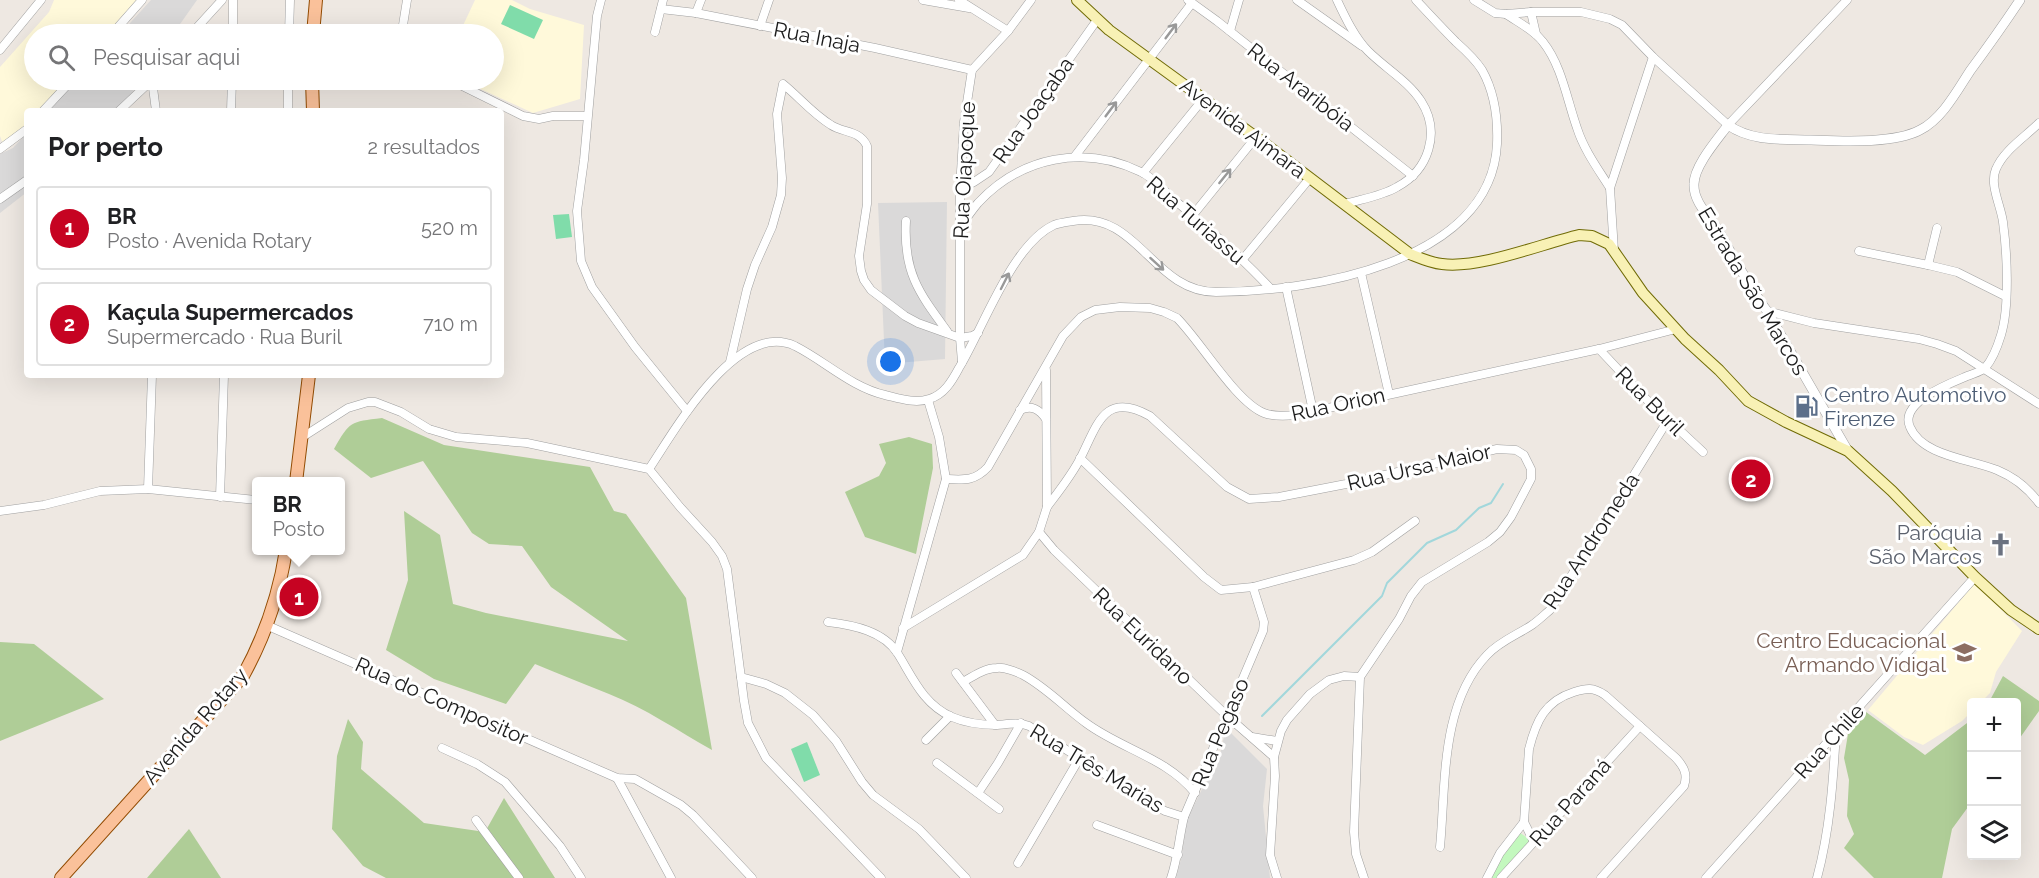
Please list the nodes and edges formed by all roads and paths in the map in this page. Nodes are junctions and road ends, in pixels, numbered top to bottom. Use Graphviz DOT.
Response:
graph roads {
  1 [pos="41,0"];
  2 [pos="142,0"];
  3 [pos="222,0"];
  4 [pos="233,0"];
  5 [pos="290,0"];
  6 [pos="316,0"];
  7 [pos="407,0"];
  8 [pos="601,0"];
  9 [pos="663,0"];
  10 [pos="701,0"];
  11 [pos="769,0"];
  12 [pos="923,0"];
  13 [pos="959,0"];
  14 [pos="1031,0"];
  15 [pos="1077,0"];
  16 [pos="1239,0"];
  17 [pos="1297,0"];
  18 [pos="1337,0"];
  19 [pos="1416,0"];
  20 [pos="1474,0"];
  21 [pos="1847,0"];
  22 [pos="2020,0"];
  23 [pos="1190,2"];
  24 [pos="1089,4"];
  25 [pos="661,9"];
  26 [pos="975,10"];
  27 [pos="1531,12"];
  28 [pos="696,13"];
  29 [pos="1506,14"];
  30 [pos="1097,20"];
  31 [pos="121,24"];
  32 [pos="201,24"];
  33 [pos="233,24"];
  34 [pos="289,24"];
  35 [pos="314,24"];
  36 [pos="403,24"];
  37 [pos="760,26"];
  38 [pos="1008,31"];
  39 [pos="1230,31"];
  40 [pos="656,32"];
  41 [pos="1536,34"];
  42 [pos="0,50"];
  43 [pos="1366,50"];
  44 [pos="1653,57"];
  45 [pos="1149,59"];
  46 [pos="972,70"];
  47 [pos="63,90"];
  48 [pos="141,90"];
  49 [pos="153,90"];
  50 [pos="232,90"];
  51 [pos="288,90"];
  52 [pos="312,90"];
  53 [pos="470,90"];
  54 [pos="1204,98"];
  55 [pos="46,108"];
  56 [pos="122,108"];
  57 [pos="156,108"];
  58 [pos="231,108"];
  59 [pos="288,108"];
  60 [pos="312,108"];
  61 [pos="587,116"];
  62 [pos="2039,123"];
  63 [pos="1728,125"];
  64 [pos="24,131"];
  65 [pos="1256,137"];
  66 [pos="0,149"];
  67 [pos="1076,156"];
  68 [pos="989,172"];
  69 [pos="1143,173"];
  70 [pos="1413,176"];
  71 [pos="1310,178"];
  72 [pos="24,182"];
  73 [pos="1001,182"];
  74 [pos="1610,188"];
  75 [pos="960,189"];
  76 [pos="0,199"];
  77 [pos="1345,204"];
  78 [pos="1193,215"];
  79 [pos="906,221"];
  80 [pos="961,226"];
  81 [pos="1937,228"];
  82 [pos="1614,251"];
  83 [pos="1859,251"];
  84 [pos="1410,254"];
  85 [pos="1243,259"];
  86 [pos="1928,265"];
  87 [pos="1361,273"];
  88 [pos="1286,286"];
  89 [pos="1270,288"];
  90 [pos="2006,296"];
  91 [pos="1767,311"];
  92 [pos="1676,329"];
  93 [pos="948,332"];
  94 [pos="978,333"];
  95 [pos="960,338"];
  96 [pos="1599,349"];
  97 [pos="730,362"];
  98 [pos="962,363"];
  99 [pos="1046,369"];
  100 [pos="1985,369"];
  101 [pos="152,378"];
  102 [pos="224,378"];
  103 [pos="309,378"];
  104 [pos="1389,394"];
  105 [pos="928,400"];
  106 [pos="2039,404"];
  107 [pos="1020,410"];
  108 [pos="687,411"];
  109 [pos="1312,411"];
  110 [pos="1046,419"];
  111 [pos="1668,420"];
  112 [pos="301,438"];
  113 [pos="1848,451"];
  114 [pos="1703,452"];
  115 [pos="1080,458"];
  116 [pos="649,470"];
  117 [pos="297,477"];
  118 [pos="946,479"];
  119 [pos="148,489"];
  120 [pos="220,497"];
  121 [pos="252,500"];
  122 [pos="2039,502"];
  123 [pos="1047,507"];
  124 [pos="0,511"];
  125 [pos="1415,521"];
  126 [pos="1039,531"];
  127 [pos="285,555"];
  128 [pos="1975,577"];
  129 [pos="1253,587"];
  130 [pos="828,622"];
  131 [pos="266,625"];
  132 [pos="903,628"];
  133 [pos="2039,629"];
  134 [pos="897,652"];
  135 [pos="956,673"];
  136 [pos="741,677"];
  137 [pos="1360,677"];
  138 [pos="963,682"];
  139 [pos="950,716"];
  140 [pos="1227,716"];
  141 [pos="1021,723"];
  142 [pos="995,725"];
  143 [pos="1640,726"];
  144 [pos="1836,732"];
  145 [pos="1251,737"];
  146 [pos="926,740"];
  147 [pos="1277,741"];
  148 [pos="442,748"];
  149 [pos="1274,757"];
  150 [pos="1079,759"];
  151 [pos="937,763"];
  152 [pos="617,778"];
  153 [pos="978,793"];
  154 [pos="1195,793"];
  155 [pos="999,809"];
  156 [pos="1184,816"];
  157 [pos="476,820"];
  158 [pos="1524,822"];
  159 [pos="1098,825"];
  160 [pos="1534,842"];
  161 [pos="1440,847"];
  162 [pos="1178,855"];
  163 [pos="1018,863"];
  164 [pos="61,878"];
  165 [pos="519,878"];
  166 [pos="581,878"];
  167 [pos="671,878"];
  168 [pos="752,878"];
  169 [pos="880,878"];
  170 [pos="966,878"];
  171 [pos="1171,878"];
  172 [pos="1276,878"];
  173 [pos="1364,878"];
  174 [pos="1486,878"];
  175 [pos="1500,878"];
  176 [pos="1601,878"];
  177 [pos="1706,878"];
  178 [pos="1817,878"];
  1 -- 42 [label="street"];
  2 -- 31 [label="street"];
  3 -- 32 [label="street"];
  4 -- 33 [label="street"];
  5 -- 34 [label="street"];
  6 -- 35 [label="main road"];
  7 -- 36 [label="street"];
  8 -- 61 [label="street"];
  9 -- 25 [label="street"];
  10 -- 28 [label="street"];
  11 -- 37 [label="street"];
  12 -- 26 [label="street"];
  13 -- 26 [label="street"];
  14 -- 38 [label="street, Rua Oiapoque"];
  15 -- 24 [label="main road, Avenida Aimara"];
  16 -- 39 [label="street"];
  17 -- 43 [label="street"];
  18 -- 43 [label="street"];
  19 -- 84 [label="street"];
  20 -- 29 [label="street"];
  21 -- 63 [label="street, Estrada São Marcos"];
  22 -- 63 [label="street"];
  23 -- 39 [label="street, Rua Araribóia"];
  45 -- 23 [label="street, one-way"];
  24 -- 30 [label="main road, Avenida Aimara"];
  25 -- 28 [label="street, Rua Inaja"];
  25 -- 40 [label="street"];
  26 -- 38 [label="street"];
  27 -- 29 [label="street"];
  27 -- 41 [label="street"];
  27 -- 44 [label="street"];
  28 -- 37 [label="street, Rua Inaja"];
  29 -- 41 [label="street"];
  30 -- 45 [label="main road, Avenida Aimara"];
  30 -- 68 [label="street, Rua Joaçaba"];
  37 -- 46 [label="street, Rua Inaja"];
  38 -- 46 [label="street, Rua Oiapoque"];
  39 -- 70 [label="street, Rua Araribóia"];
  41 -- 74 [label="street"];
  43 -- 70 [label="street"];
  44 -- 63 [label="street"];
  44 -- 74 [label="street"];
  45 -- 54 [label="main road, Avenida Aimara"];
  67 -- 45 [label="street, one-way"];
  46 -- 75 [label="street, Rua Oiapoque"];
  47 -- 55 [label="street"];
  48 -- 56 [label="street"];
  49 -- 57 [label="street"];
  50 -- 58 [label="street"];
  51 -- 59 [label="street"];
  52 -- 60 [label="main road"];
  53 -- 61 [label="street"];
  54 -- 65 [label="main road, Avenida Aimara"];
  54 -- 69 [label="street"];
  61 -- 108 [label="street"];
  62 -- 90 [label="street"];
  63 -- 91 [label="street, Estrada São Marcos"];
  64 -- 66 [label="street"];
  65 -- 71 [label="main road, Avenida Aimara"];
  78 -- 65 [label="street, one-way"];
  67 -- 69 [label="street, Rua Turiassu"];
  67 -- 73 [label="street, Rua Turiassu"];
  68 -- 73 [label="street"];
  68 -- 75 [label="street, Rua Joaçaba"];
  69 -- 78 [label="street, Rua Turiassu"];
  70 -- 77 [label="street"];
  71 -- 77 [label="main road, Avenida Aimara"];
  71 -- 85 [label="street"];
  72 -- 76 [label="street"];
  73 -- 80 [label="street, Rua Turiassu"];
  74 -- 82 [label="street"];
  75 -- 80 [label="street, Rua Oiapoque"];
  77 -- 84 [label="main road, Avenida Aimara"];
  78 -- 85 [label="street, Rua Turiassu"];
  79 -- 93 [label="street"];
  80 -- 95 [label="street, Rua Oiapoque"];
  81 -- 86 [label="street"];
  82 -- 84 [label="main road, Avenida Aimara"];
  82 -- 92 [label="main road"];
  83 -- 86 [label="street"];
  84 -- 87 [label="street"];
  85 -- 89 [label="street, Rua Turiassu"];
  86 -- 90 [label="street"];
  87 -- 88 [label="street"];
  87 -- 104 [label="street"];
  88 -- 89 [label="street"];
  88 -- 109 [label="street"];
  94 -- 89 [label="street, one-way"];
  90 -- 100 [label="street"];
  91 -- 100 [label="street"];
  91 -- 113 [label="street, Estrada São Marcos"];
  92 -- 96 [label="street, Rua Orion"];
  92 -- 113 [label="main road"];
  93 -- 95 [label="street"];
  93 -- 97 [label="street"];
  94 -- 95 [label="street"];
  94 -- 98 [label="street"];
  95 -- 98 [label="street, Rua Oiapoque"];
  96 -- 104 [label="street, Rua Orion"];
  96 -- 111 [label="street, Rua Buril"];
  97 -- 105 [label="street"];
  97 -- 108 [label="street"];
  98 -- 105 [label="street"];
  99 -- 107 [label="street, Rua Orion"];
  99 -- 109 [label="street, Rua Orion"];
  99 -- 110 [label="street"];
  100 -- 106 [label="street"];
  100 -- 122 [label="street"];
  101 -- 119 [label="street"];
  102 -- 120 [label="street"];
  103 -- 112 [label="main road"];
  104 -- 109 [label="street, Rua Orion"];
  105 -- 118 [label="street"];
  107 -- 110 [label="street"];
  107 -- 118 [label="street, Rua Orion"];
  108 -- 116 [label="street"];
  110 -- 123 [label="street"];
  111 -- 114 [label="street, Rua Buril"];
  111 -- 161 [label="street, Rua Andromeda"];
  112 -- 116 [label="street"];
  112 -- 117 [label="main road"];
  113 -- 128 [label="main road"];
  115 -- 123 [label="street, Rua Ursa Maior"];
  115 -- 129 [label="street"];
  115 -- 137 [label="street, Rua Ursa Maior"];
  116 -- 136 [label="street"];
  118 -- 132 [label="street"];
  119 -- 120 [label="street"];
  119 -- 124 [label="street"];
  120 -- 121 [label="street"];
  123 -- 126 [label="street"];
  125 -- 129 [label="street"];
  126 -- 132 [label="street"];
  126 -- 140 [label="street, Rua Euridano"];
  127 -- 131 [label="main road, Avenida Rotary"];
  128 -- 133 [label="main road"];
  128 -- 144 [label="street, Rua Chile"];
  129 -- 140 [label="street, Rua Pegaso"];
  130 -- 134 [label="street"];
  131 -- 152 [label="street, Rua do Compositor"];
  131 -- 164 [label="main road, Avenida Rotary"];
  132 -- 134 [label="street"];
  134 -- 139 [label="street, Rua Três Marias"];
  135 -- 138 [label="street"];
  136 -- 169 [label="street"];
  136 -- 170 [label="street"];
  137 -- 147 [label="street"];
  137 -- 173 [label="street"];
  138 -- 142 [label="street"];
  138 -- 154 [label="street"];
  139 -- 142 [label="street, Rua Três Marias"];
  139 -- 146 [label="street"];
  140 -- 145 [label="street, Rua Euridano"];
  140 -- 154 [label="street, Rua Pegaso"];
  141 -- 142 [label="street, Rua Três Marias"];
  141 -- 150 [label="street, Rua Três Marias"];
  141 -- 153 [label="street"];
  143 -- 158 [label="street"];
  143 -- 160 [label="street, Rua Paraná"];
  143 -- 176 [label="street"];
  144 -- 177 [label="street, Rua Chile"];
  144 -- 178 [label="street"];
  145 -- 147 [label="street"];
  145 -- 149 [label="street, Rua Euridano"];
  147 -- 149 [label="street"];
  148 -- 166 [label="street"];
  149 -- 172 [label="street"];
  150 -- 156 [label="street, Rua Três Marias"];
  150 -- 163 [label="street"];
  151 -- 153 [label="street"];
  152 -- 167 [label="street"];
  152 -- 168 [label="street, Rua do Compositor"];
  153 -- 155 [label="street"];
  154 -- 156 [label="street, Rua Pegaso"];
  156 -- 162 [label="street, Rua Pegaso"];
  157 -- 165 [label="street"];
  158 -- 160 [label="street"];
  158 -- 174 [label="street"];
  159 -- 162 [label="street"];
  160 -- 175 [label="street, Rua Paraná"];
  162 -- 171 [label="street, Rua Pegaso"];
}
